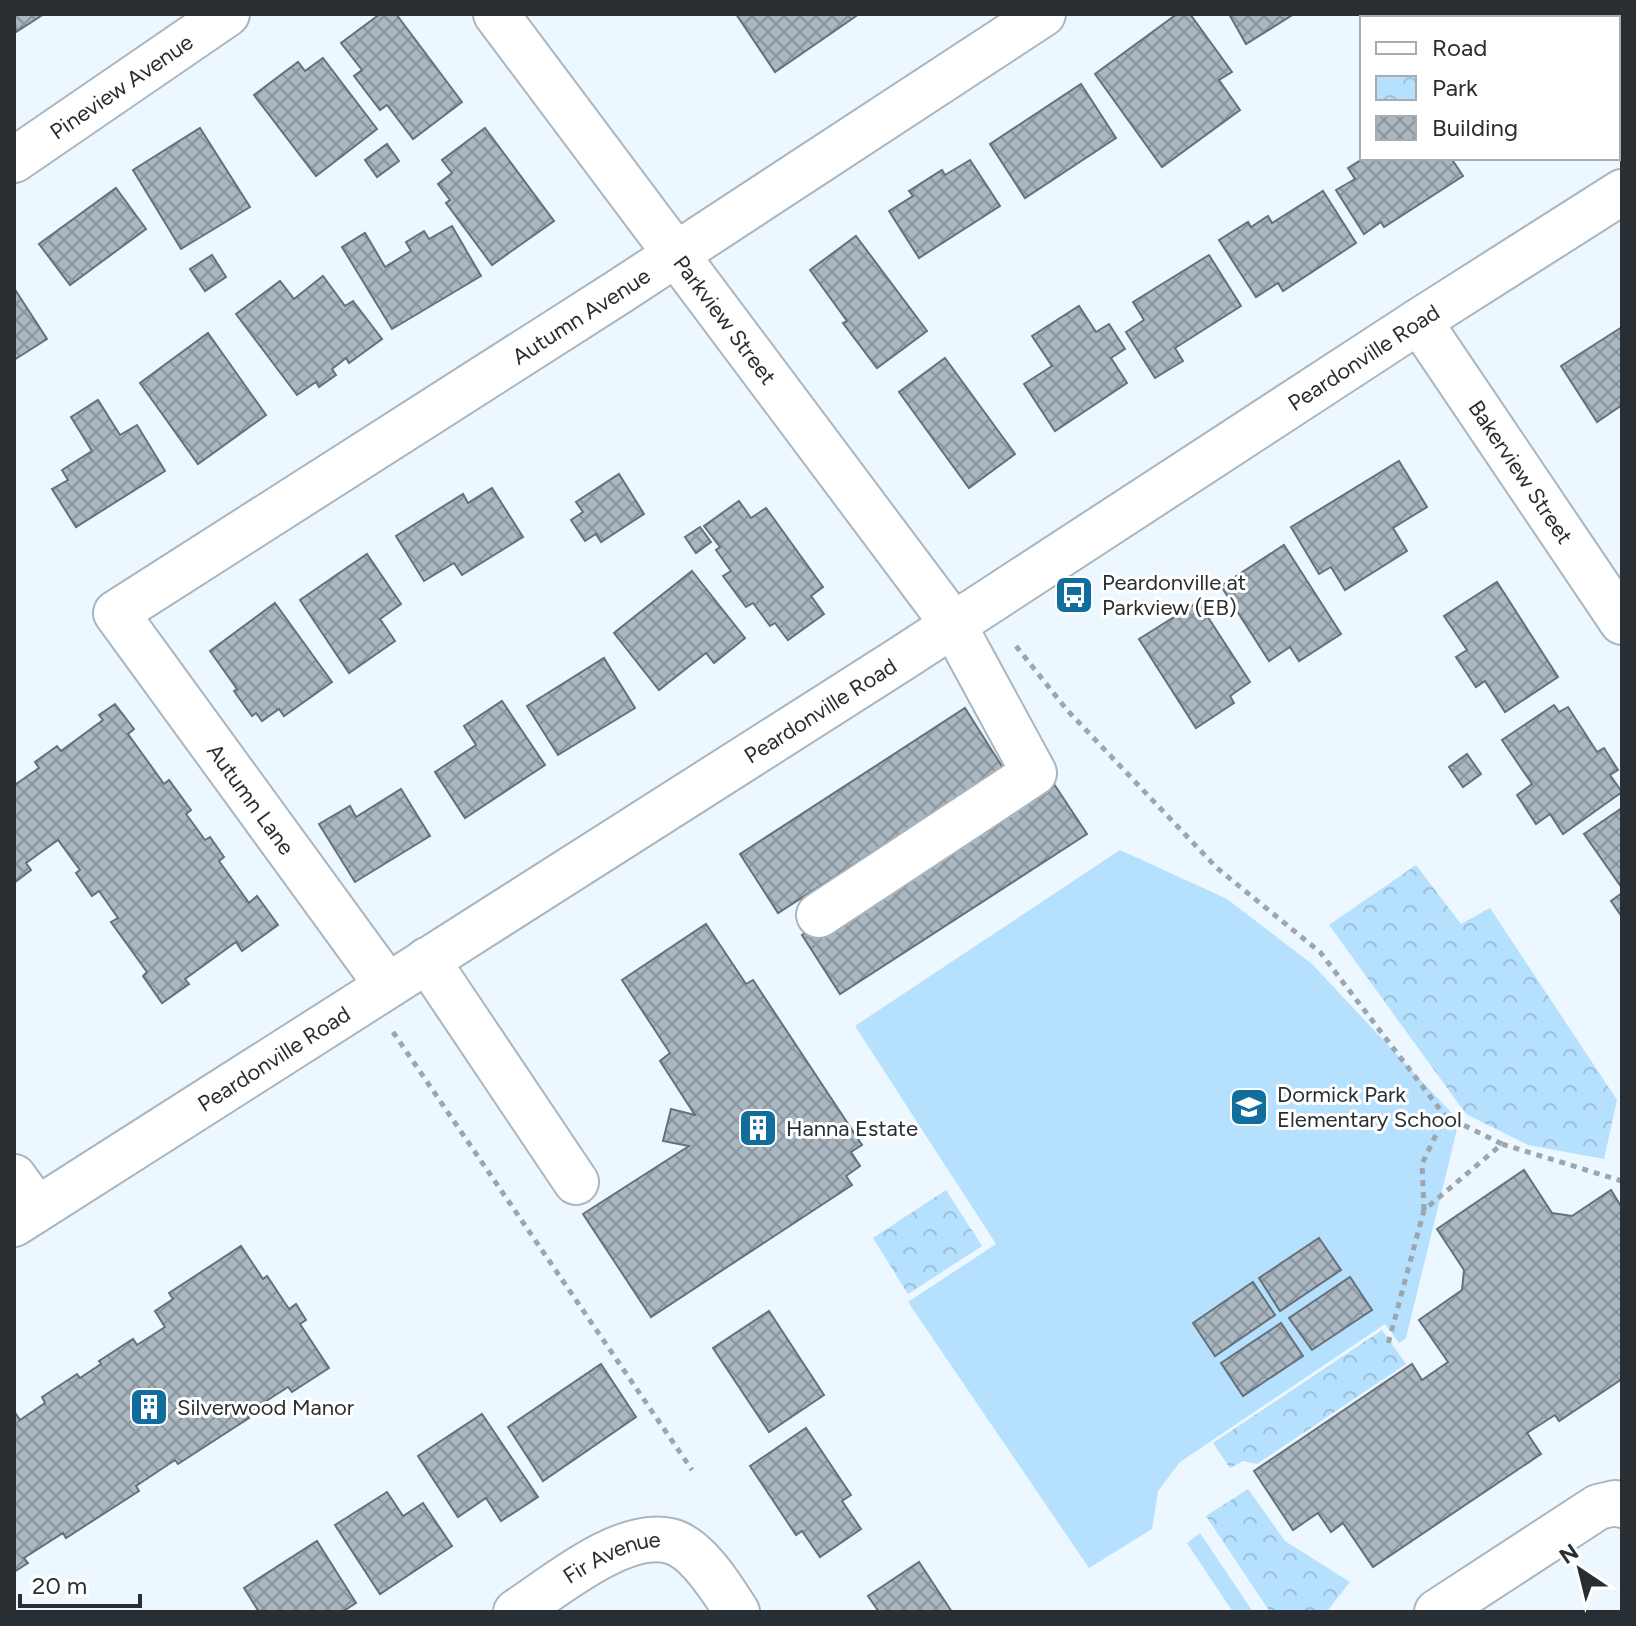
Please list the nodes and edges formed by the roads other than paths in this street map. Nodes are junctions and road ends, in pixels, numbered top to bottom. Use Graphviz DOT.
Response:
graph roads {
  1 [pos="227,14"];
  2 [pos="496,14"];
  3 [pos="1043,14"];
  4 [pos="14,160"];
  5 [pos="1622,192"];
  6 [pos="677,254"];
  7 [pos="1419,321"];
  8 [pos="116,613"];
  9 [pos="968,615"];
  10 [pos="1622,622"];
  11 [pos="819,915"];
  12 [pos="427,960"];
  13 [pos="378,991"];
  14 [pos="576,1182"];
  15 [pos="22,1203"];
  16 [pos="1622,1505"];
  17 [pos="516,1612"];
  18 [pos="737,1612"];
  19 [pos="1437,1612"];
  1 -- 4 [label="street, Pineview Avenue"];
  2 -- 6 [label="street, Parkview Street"];
  3 -- 6 [label="street, Autumn Avenue"];
  5 -- 7 [label="street, Peardonville Road"];
  6 -- 8 [label="street, Autumn Avenue"];
  6 -- 9 [label="street, Parkview Street"];
  7 -- 9 [label="street, Peardonville Road"];
  7 -- 10 [label="street, Bakerview Street"];
  8 -- 13 [label="street, Autumn Lane"];
  9 -- 11 [label="street, Parkview Street"];
  9 -- 12 [label="street, Peardonville Road"];
  12 -- 13 [label="street, Peardonville Road"];
  12 -- 14 [label="street"];
  13 -- 15 [label="street, Peardonville Road"];
  16 -- 19 [label="street"];
  17 -- 18 [label="street, Fir Avenue"];
}
